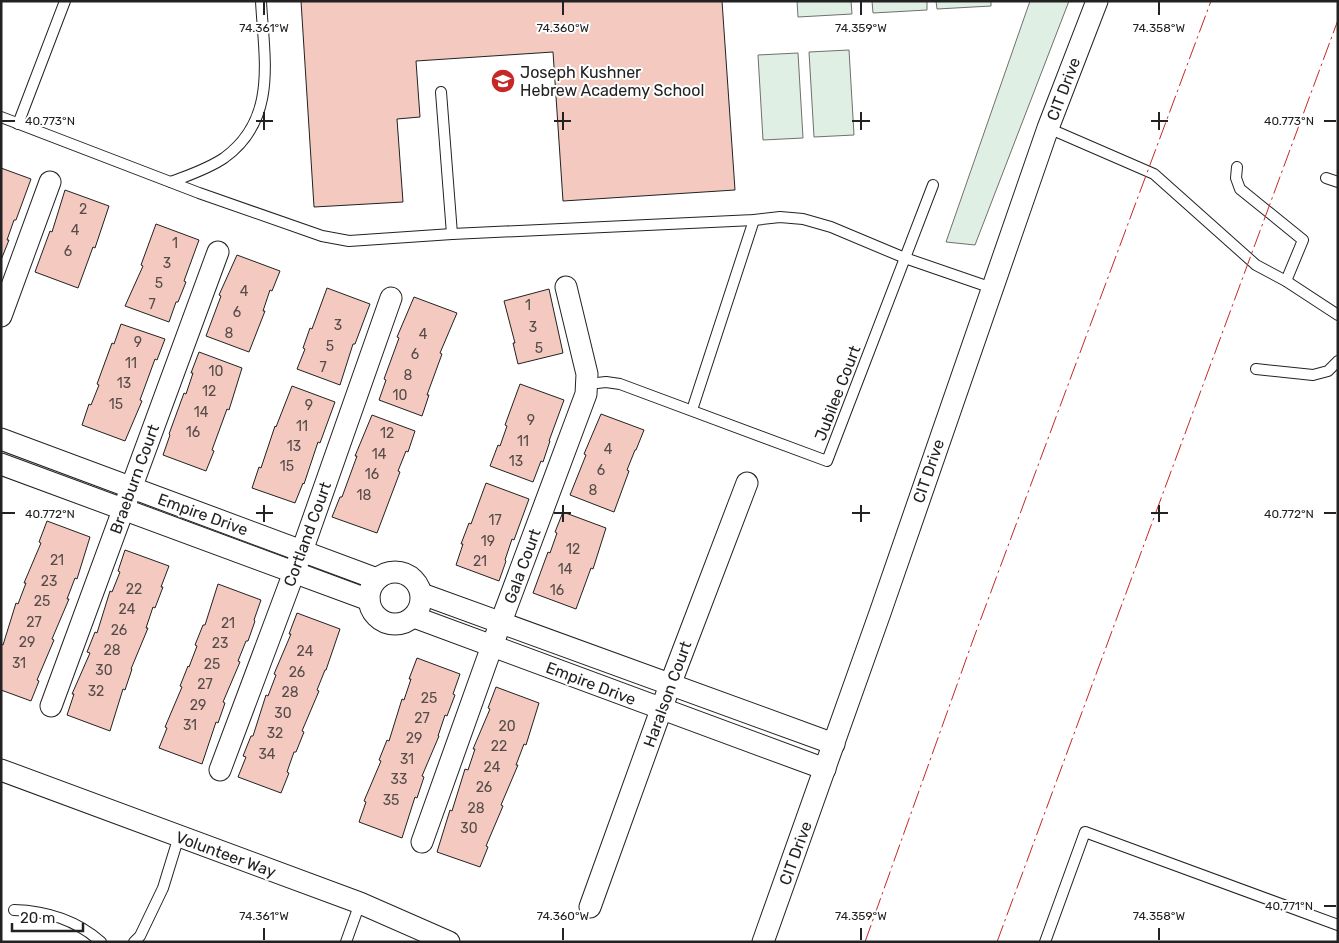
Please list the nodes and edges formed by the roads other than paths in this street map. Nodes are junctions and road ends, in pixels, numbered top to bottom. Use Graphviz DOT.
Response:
graph roads {
  1 [pos="65,1"];
  2 [pos="261,1"];
  3 [pos="1097,1"];
  4 [pos="441,92"];
  5 [pos="1,117"];
  6 [pos="18,124"];
  7 [pos="1048,128"];
  8 [pos="1237,166"];
  9 [pos="1326,178"];
  10 [pos="50,182"];
  11 [pos="171,182"];
  12 [pos="1338,182"];
  13 [pos="933,185"];
  14 [pos="754,220"];
  15 [pos="452,234"];
  16 [pos="218,252"];
  17 [pos="905,258"];
  18 [pos="1286,281"];
  19 [pos="566,287"];
  20 [pos="992,288"];
  21 [pos="392,298"];
  22 [pos="1338,315"];
  23 [pos="1,316"];
  24 [pos="1338,361"];
  25 [pos="1256,370"];
  26 [pos="588,384"];
  27 [pos="692,410"];
  28 [pos="1,439"];
  29 [pos="1,464"];
  30 [pos="747,483"];
  31 [pos="131,488"];
  32 [pos="124,509"];
  33 [pos="302,551"];
  34 [pos="293,572"];
  35 [pos="377,579"];
  36 [pos="422,594"];
  37 [pos="369,600"];
  38 [pos="414,618"];
  39 [pos="501,623"];
  40 [pos="492,646"];
  41 [pos="670,685"];
  42 [pos="51,706"];
  43 [pos="662,710"];
  44 [pos="834,744"];
  45 [pos="825,769"];
  46 [pos="1,770"];
  47 [pos="220,770"];
  48 [pos="179,836"];
  49 [pos="422,842"];
  50 [pos="360,903"];
  51 [pos="590,907"];
  52 [pos="14,910"];
  53 [pos="1338,925"];
  54 [pos="101,942"];
  55 [pos="134,942"];
  56 [pos="346,942"];
  57 [pos="449,942"];
  58 [pos="763,942"];
  59 [pos="1045,942"];
  1 -- 6 [label="lane"];
  2 -- 11 [label="lane"];
  3 -- 7 [label="street, CIT Drive"];
  4 -- 15 [label="lane"];
  5 -- 6 [label="lane"];
  6 -- 11 [label="lane"];
  7 -- 18 [label="lane"];
  7 -- 20 [label="street, CIT Drive"];
  8 -- 18 [label="lane"];
  9 -- 12 [label="lane"];
  10 -- 23 [label="street"];
  11 -- 15 [label="lane"];
  13 -- 17 [label="lane, Jubilee Court"];
  14 -- 15 [label="lane"];
  14 -- 17 [label="lane"];
  14 -- 27 [label="lane"];
  16 -- 31 [label="street, Braeburn Court"];
  17 -- 20 [label="lane"];
  17 -- 27 [label="lane, Jubilee Court"];
  18 -- 22 [label="lane"];
  19 -- 26 [label="street, Gala Court"];
  20 -- 44 [label="street, CIT Drive"];
  21 -- 33 [label="street, Cortland Court"];
  24 -- 25 [label="lane"];
  26 -- 27 [label="lane, Jubilee Court"];
  26 -- 39 [label="street, Gala Court"];
  28 -- 31 [label="street, Empire Drive"];
  29 -- 32 [label="street, Empire Drive"];
  30 -- 41 [label="street, Haralson Court"];
  31 -- 32 [label="street, Braeburn Court"];
  31 -- 33 [label="street, Empire Drive"];
  32 -- 34 [label="street, Empire Drive"];
  32 -- 42 [label="street, Braeburn Court"];
  33 -- 34 [label="street, Cortland Court"];
  33 -- 35 [label="street, Empire Drive"];
  34 -- 37 [label="street, Empire Drive"];
  34 -- 47 [label="street, Cortland Court"];
  35 -- 36 [label="street"];
  35 -- 37 [label="street"];
  36 -- 38 [label="street"];
  36 -- 39 [label="street, Empire Drive"];
  37 -- 38 [label="street"];
  38 -- 40 [label="street, Empire Drive"];
  39 -- 40 [label="street, Gala Court"];
  39 -- 41 [label="street, Empire Drive"];
  40 -- 43 [label="street, Empire Drive"];
  40 -- 49 [label="street, Gala Court"];
  41 -- 43 [label="street, Haralson Court"];
  41 -- 44 [label="street, Empire Drive"];
  43 -- 45 [label="street, Empire Drive"];
  43 -- 51 [label="street, Haralson Court"];
  44 -- 45 [label="street, CIT Drive"];
  45 -- 58 [label="street, CIT Drive"];
  46 -- 48 [label="street, Volunteer Way"];
  48 -- 50 [label="street, Volunteer Way"];
  48 -- 55 [label="lane"];
  50 -- 56 [label="lane"];
  50 -- 57 [label="street, Volunteer Way"];
  52 -- 54 [label="lane"];
  53 -- 59 [label="lane"];
}
